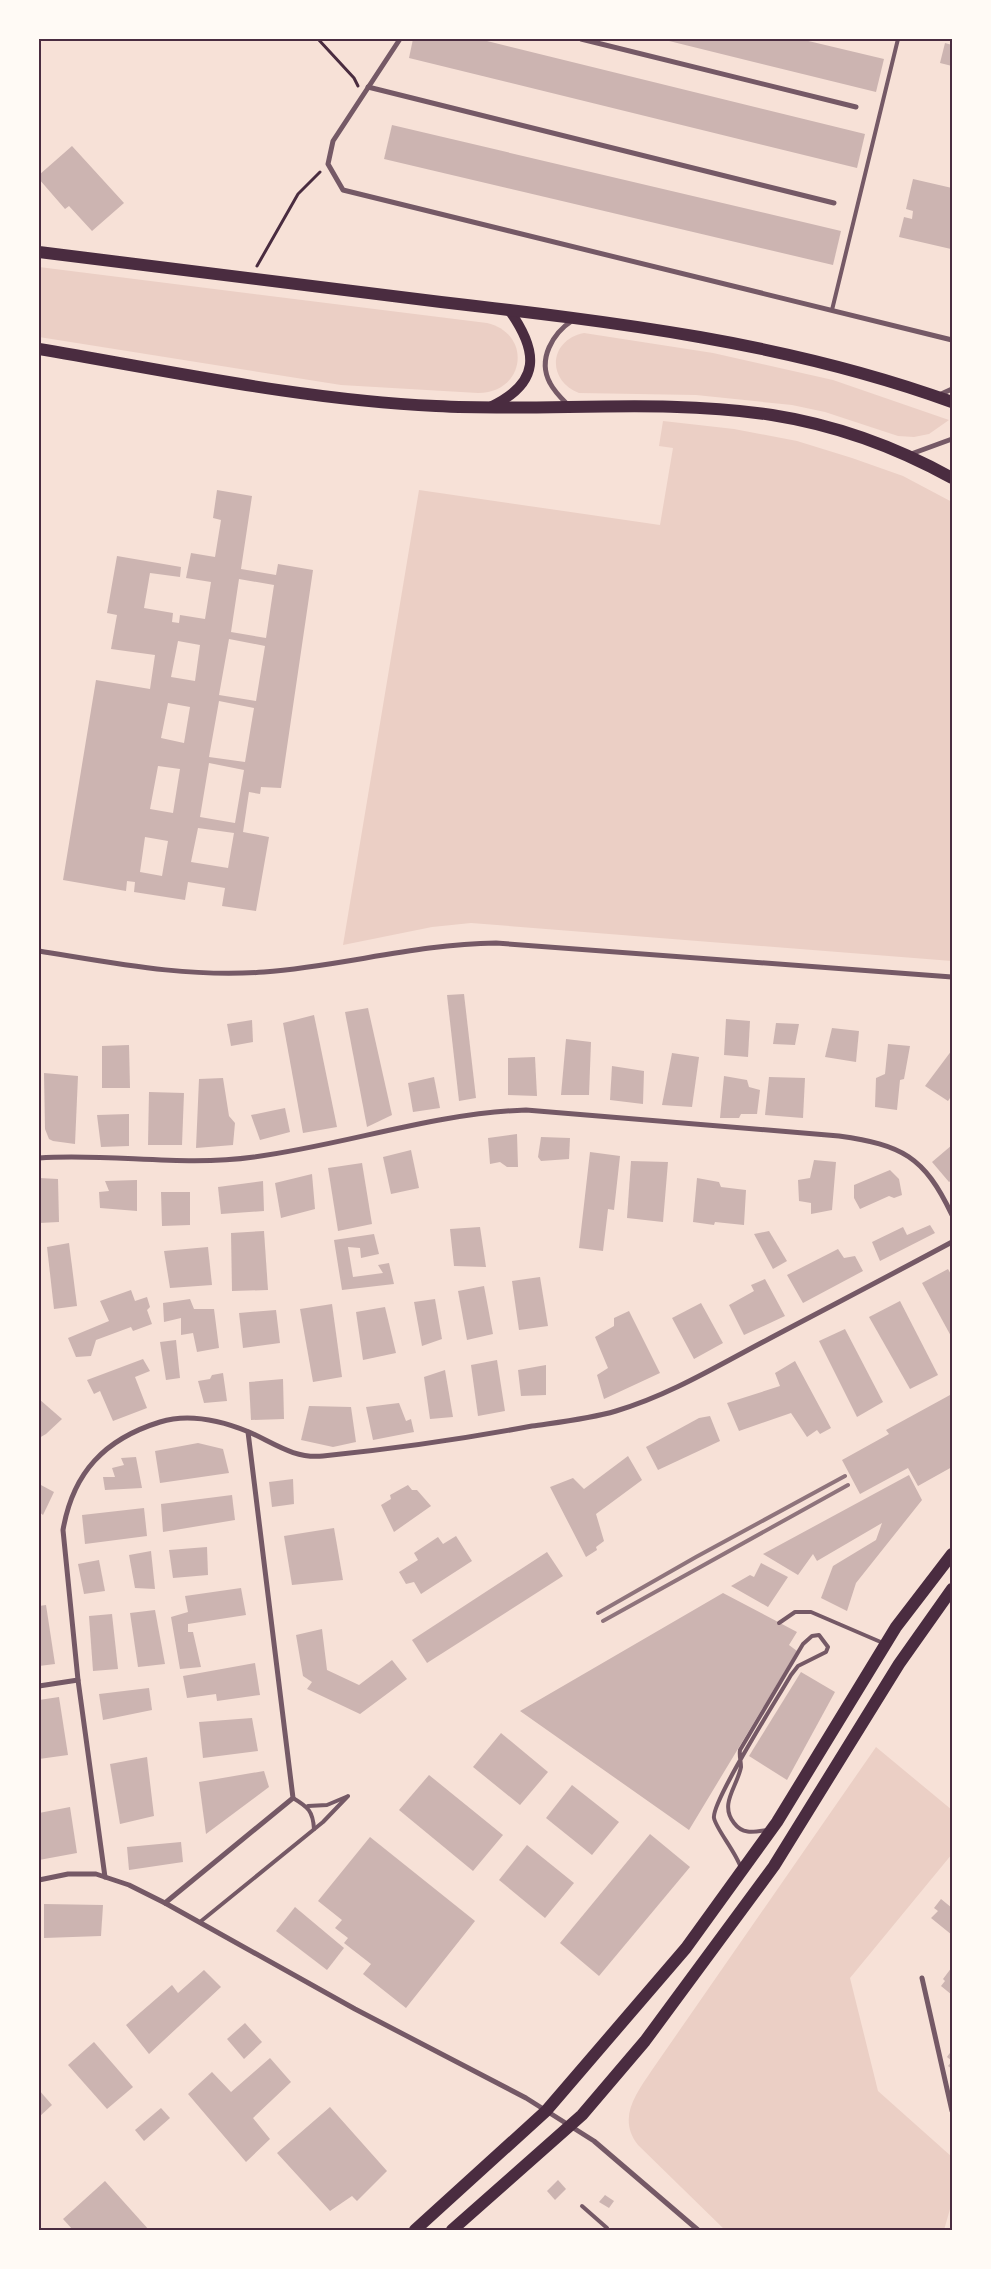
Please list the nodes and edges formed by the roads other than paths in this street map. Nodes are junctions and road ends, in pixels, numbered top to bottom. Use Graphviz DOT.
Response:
graph roads {
  1 [pos="400,39"];
  2 [pos="581,39"];
  3 [pos="898,39"];
  4 [pos="368,87"];
  5 [pos="856,107"];
  6 [pos="834,203"];
  7 [pos="39,252"];
  8 [pos="509,310"];
  9 [pos="832,310"];
  10 [pos="578,317"];
  11 [pos="952,340"];
  12 [pos="39,349"];
  13 [pos="952,390"];
  14 [pos="936,396"];
  15 [pos="952,402"];
  16 [pos="489,407"];
  17 [pos="570,408"];
  18 [pos="952,439"];
  19 [pos="908,455"];
  20 [pos="952,478"];
  21 [pos="39,951"];
  22 [pos="952,977"];
  23 [pos="39,1158"];
  24 [pos="952,1215"];
  25 [pos="952,1242"];
  26 [pos="248,1432"];
  27 [pos="952,1554"];
  28 [pos="952,1589"];
  29 [pos="779,1623"];
  30 [pos="885,1644"];
  31 [pos="78,1680"];
  32 [pos="39,1686"];
  33 [pos="741,1762"];
  34 [pos="293,1798"];
  35 [pos="308,1806"];
  36 [pos="314,1829"];
  37 [pos="772,1829"];
  38 [pos="742,1870"];
  39 [pos="104,1876"];
  40 [pos="39,1880"];
  41 [pos="165,1903"];
  42 [pos="200,1922"];
  43 [pos="922,1978"];
  44 [pos="952,2111"];
  45 [pos="546,2112"];
  46 [pos="571,2126"];
  47 [pos="582,2206"];
  48 [pos="607,2228"];
  49 [pos="415,2230"];
  50 [pos="452,2230"];
  51 [pos="698,2230"];
  1 -- 4 [label="street"];
  2 -- 5 [label="street"];
  3 -- 9 [label="lane"];
  4 -- 6 [label="street"];
  4 -- 9 [label="street"];
  7 -- 8 [label="main road"];
  8 -- 10 [label="main road"];
  8 -- 16 [label="main road"];
  9 -- 11 [label="street"];
  10 -- 14 [label="main road"];
  10 -- 17 [label="street"];
  12 -- 16 [label="main road"];
  13 -- 14 [label="street"];
  14 -- 15 [label="main road"];
  16 -- 17 [label="main road"];
  17 -- 19 [label="main road"];
  18 -- 19 [label="street"];
  19 -- 20 [label="main road"];
  21 -- 22 [label="street"];
  23 -- 24 [label="street"];
  25 -- 26 [label="street"];
  26 -- 31 [label="street"];
  26 -- 34 [label="street"];
  27 -- 30 [label="main road"];
  28 -- 46 [label="main road"];
  29 -- 30 [label="lane"];
  30 -- 37 [label="main road"];
  31 -- 32 [label="street"];
  31 -- 39 [label="street"];
  33 -- 33 [label="lane"];
  33 -- 37 [label="lane"];
  33 -- 38 [label="lane"];
  34 -- 35 [label="lane"];
  34 -- 41 [label="street"];
  35 -- 36 [label="lane"];
  35 -- 36 [label="lane"];
  36 -- 42 [label="lane"];
  37 -- 38 [label="main road"];
  38 -- 45 [label="main road"];
  39 -- 40 [label="street"];
  39 -- 41 [label="street"];
  41 -- 42 [label="street"];
  42 -- 45 [label="street"];
  43 -- 44 [label="street"];
  45 -- 46 [label="street"];
  45 -- 49 [label="main road"];
  46 -- 50 [label="main road"];
  46 -- 51 [label="street"];
  47 -- 48 [label="lane"];
}
